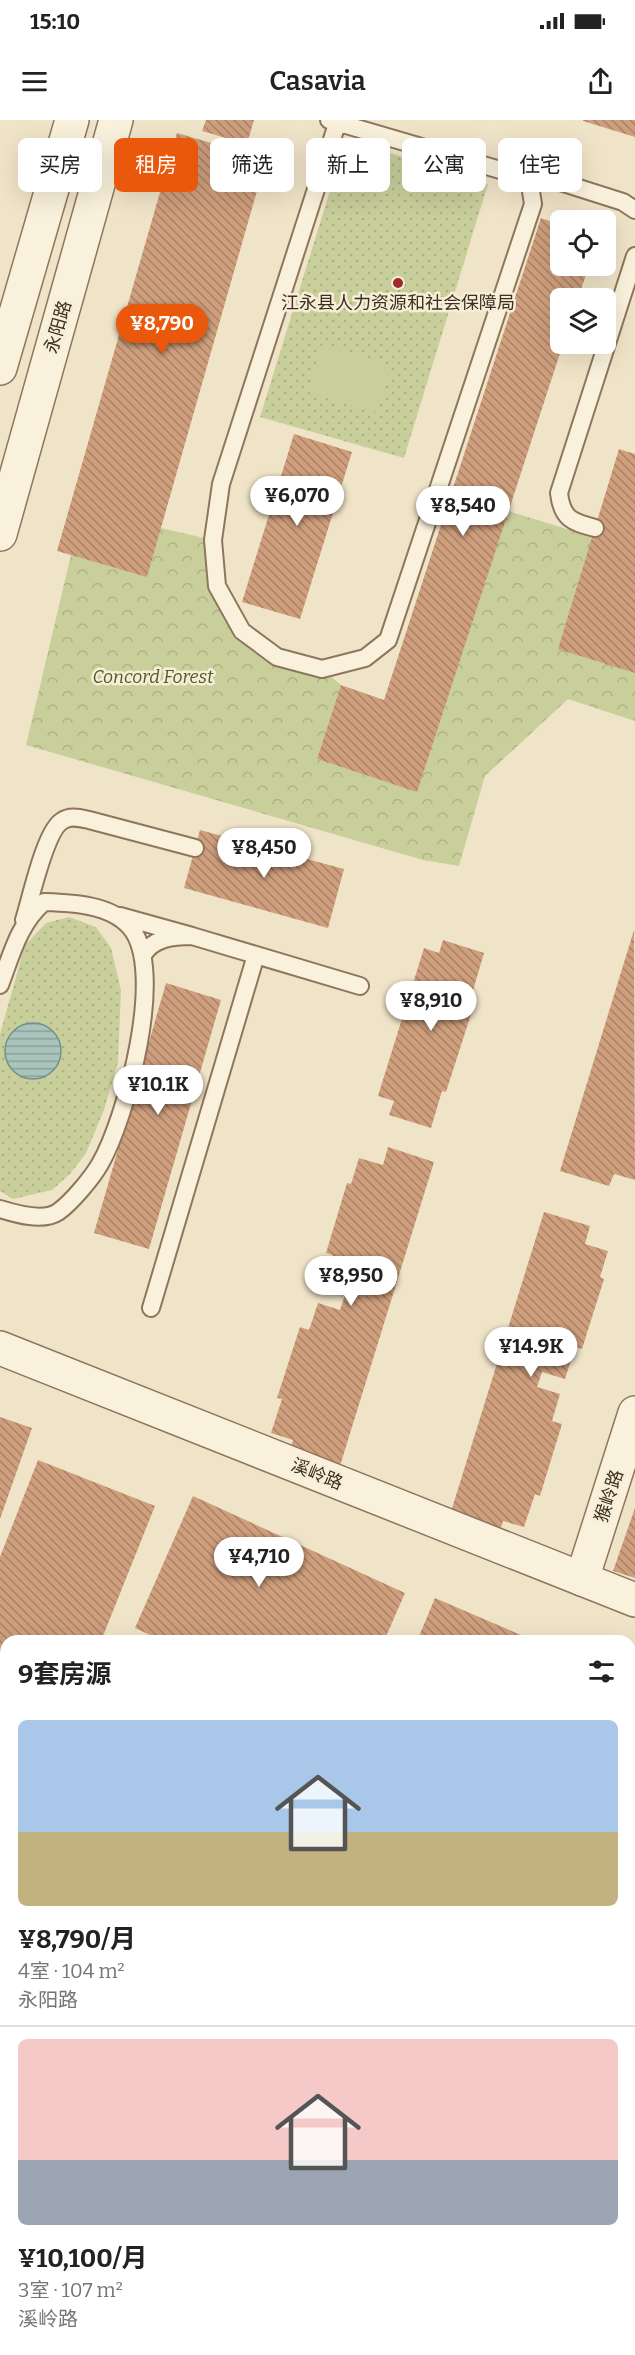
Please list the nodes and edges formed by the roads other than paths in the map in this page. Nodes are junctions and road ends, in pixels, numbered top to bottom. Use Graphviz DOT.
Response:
graph roads {
  1 [pos="72,120"];
  2 [pos="116,120"];
  3 [pos="333,122"];
  4 [pos="498,169"];
  5 [pos="582,189"];
  6 [pos="531,192"];
  7 [pos="635,210"];
  8 [pos="635,256"];
  9 [pos="0,368"];
  10 [pos="595,528"];
  11 [pos="0,534"];
  12 [pos="195,848"];
  13 [pos="42,862"];
  14 [pos="66,903"];
  15 [pos="112,914"];
  16 [pos="20,934"];
  17 [pos="192,936"];
  18 [pos="143,955"];
  19 [pos="256,955"];
  20 [pos="0,986"];
  21 [pos="360,986"];
  22 [pos="0,1209"];
  23 [pos="151,1308"];
  24 [pos="0,1348"];
  25 [pos="635,1413"];
  26 [pos="582,1579"];
  27 [pos="635,1600"];
  1 -- 9 [label="street"];
  2 -- 11 [label="street, 永阳路"];
  3 -- 4 [label="lane"];
  3 -- 6 [label="lane"];
  5 -- 7 [label="lane"];
  8 -- 10 [label="lane"];
  12 -- 13 [label="lane"];
  13 -- 14 [label="lane"];
  13 -- 16 [label="lane"];
  14 -- 15 [label="lane"];
  14 -- 16 [label="lane"];
  15 -- 17 [label="lane"];
  15 -- 18 [label="lane"];
  16 -- 20 [label="lane"];
  17 -- 18 [label="lane"];
  17 -- 19 [label="lane"];
  18 -- 22 [label="lane"];
  19 -- 21 [label="lane"];
  19 -- 23 [label="lane"];
  24 -- 26 [label="street, 溪岭路"];
  25 -- 26 [label="street, 猴岭路"];
  26 -- 27 [label="street, 溪岭路"];
}
